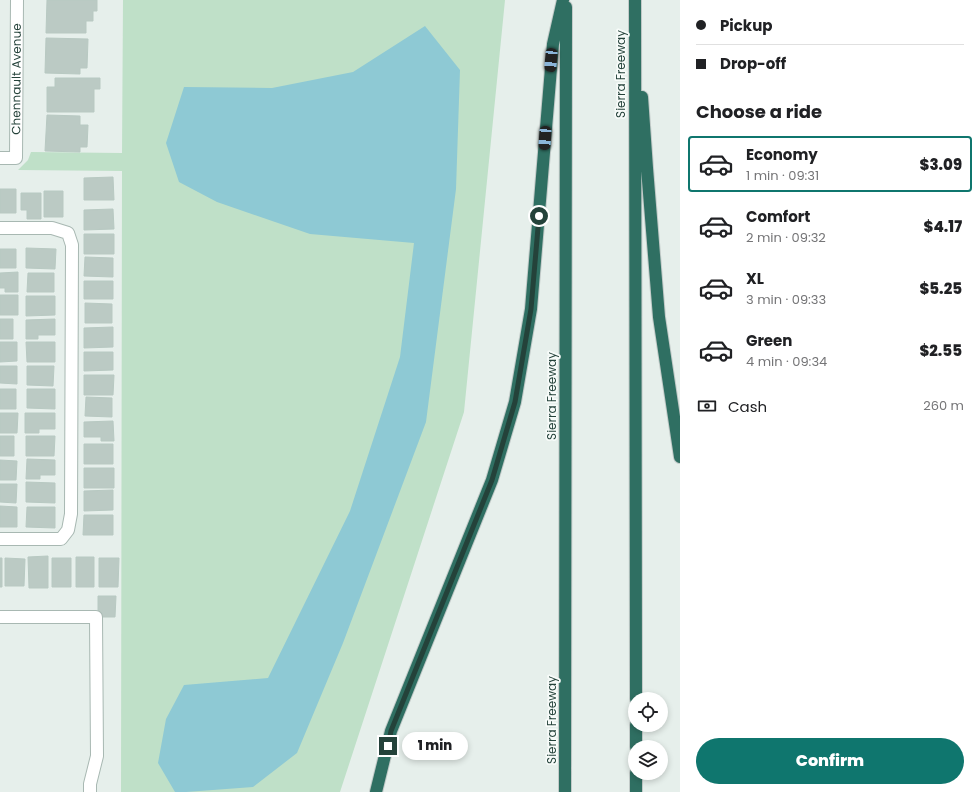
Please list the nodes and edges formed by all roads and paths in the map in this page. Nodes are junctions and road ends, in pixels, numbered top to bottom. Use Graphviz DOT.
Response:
graph roads {
  1 [pos="17,0"];
  2 [pos="563,0"];
  3 [pos="566,0"];
  4 [pos="636,0"];
  5 [pos="0,158"];
  6 [pos="0,228"];
  7 [pos="680,457"];
  8 [pos="0,539"];
  9 [pos="0,617"];
  10 [pos="636,692"];
  11 [pos="636,780"];
  12 [pos="90,792"];
  13 [pos="376,792"];
  14 [pos="566,792"];
  15 [pos="636,792"];
  1 -- 5 [label="street, Chennault Avenue"];
  2 -- 13 [label="highway"];
  3 -- 14 [label="highway, Sierra Freeway"];
  4 -- 7 [label="highway"];
  4 -- 10 [label="highway, Sierra Freeway"];
  6 -- 8 [label="street"];
  9 -- 12 [label="street"];
  11 -- 15 [label="highway"];
}
